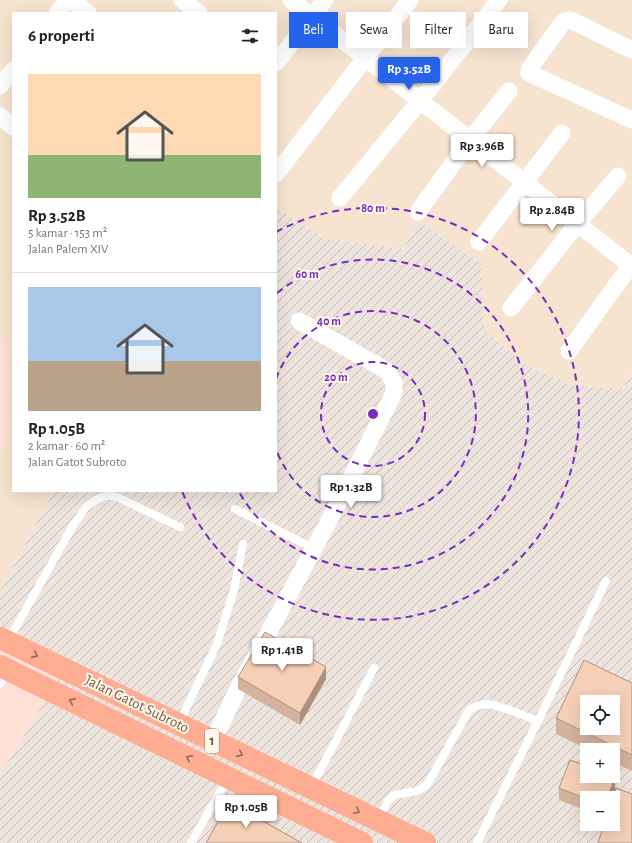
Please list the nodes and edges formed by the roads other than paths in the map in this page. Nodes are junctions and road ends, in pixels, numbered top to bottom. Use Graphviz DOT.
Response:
graph roads {
  1 [pos="67,0"];
  2 [pos="71,0"];
  3 [pos="182,0"];
  4 [pos="290,0"];
  5 [pos="325,0"];
  6 [pos="410,0"];
  7 [pos="500,0"];
  8 [pos="58,12"];
  9 [pos="87,12"];
  10 [pos="198,12"];
  11 [pos="306,12"];
  12 [pos="316,12"];
  13 [pos="338,37"];
  14 [pos="289,46"];
  15 [pos="632,50"];
  16 [pos="365,58"];
  17 [pos="277,61"];
  18 [pos="12,71"];
  19 [pos="0,86"];
  20 [pos="509,91"];
  21 [pos="420,101"];
  22 [pos="0,116"];
  23 [pos="632,120"];
  24 [pos="12,125"];
  25 [pos="562,133"];
  26 [pos="470,140"];
  27 [pos="277,173"];
  28 [pos="618,176"];
  29 [pos="524,183"];
  30 [pos="340,198"];
  31 [pos="418,212"];
  32 [pos="577,224"];
  33 [pos="479,242"];
  34 [pos="512,308"];
  35 [pos="300,321"];
  36 [pos="569,351"];
  37 [pos="235,509"];
  38 [pos="180,527"];
  39 [pos="243,544"];
  40 [pos="313,548"];
  41 [pos="606,581"];
  42 [pos="4,640"];
  43 [pos="374,668"];
  44 [pos="3,673"];
  45 [pos="538,721"];
  46 [pos="178,724"];
  47 [pos="213,741"];
  48 [pos="229,777"];
  49 [pos="310,789"];
  50 [pos="377,821"];
  51 [pos="191,843"];
  52 [pos="362,843"];
  53 [pos="425,843"];
  54 [pos="477,843"];
  1 -- 8 [label="street"];
  2 -- 9 [label="street"];
  3 -- 10 [label="street"];
  4 -- 11 [label="street"];
  5 -- 12 [label="street"];
  6 -- 16 [label="street"];
  7 -- 21 [label="street"];
  13 -- 16 [label="street"];
  14 -- 17 [label="street"];
  15 -- 23 [label="street"];
  16 -- 21 [label="street"];
  16 -- 27 [label="street"];
  18 -- 19 [label="street"];
  20 -- 26 [label="street"];
  21 -- 26 [label="street"];
  21 -- 30 [label="street"];
  22 -- 24 [label="street"];
  25 -- 29 [label="street"];
  26 -- 29 [label="street"];
  26 -- 31 [label="street"];
  28 -- 32 [label="street"];
  29 -- 32 [label="street"];
  29 -- 33 [label="street"];
  32 -- 34 [label="street"];
  32 -- 36 [label="street"];
  35 -- 40 [label="street"];
  37 -- 40 [label="lane"];
  38 -- 42 [label="lane"];
  39 -- 46 [label="lane"];
  40 -- 47 [label="street"];
  41 -- 45 [label="lane"];
  42 -- 46 [label="highway, Jalan Gatot Subroto / 1, one-way"];
  43 -- 49 [label="lane"];
  48 -- 44 [label="highway, Jalan Gatot Subroto / 1, one-way"];
  45 -- 50 [label="lane"];
  45 -- 54 [label="lane"];
  46 -- 47 [label="highway, Jalan Gatot Subroto / 1"];
  47 -- 49 [label="highway, Jalan Gatot Subroto / 1, one-way"];
  48 -- 51 [label="lane"];
  48 -- 52 [label="highway, Jalan Gatot Subroto / 1"];
  49 -- 50 [label="highway, Jalan Gatot Subroto / 1, one-way"];
  50 -- 53 [label="highway, Jalan Gatot Subroto / 1"];
}
